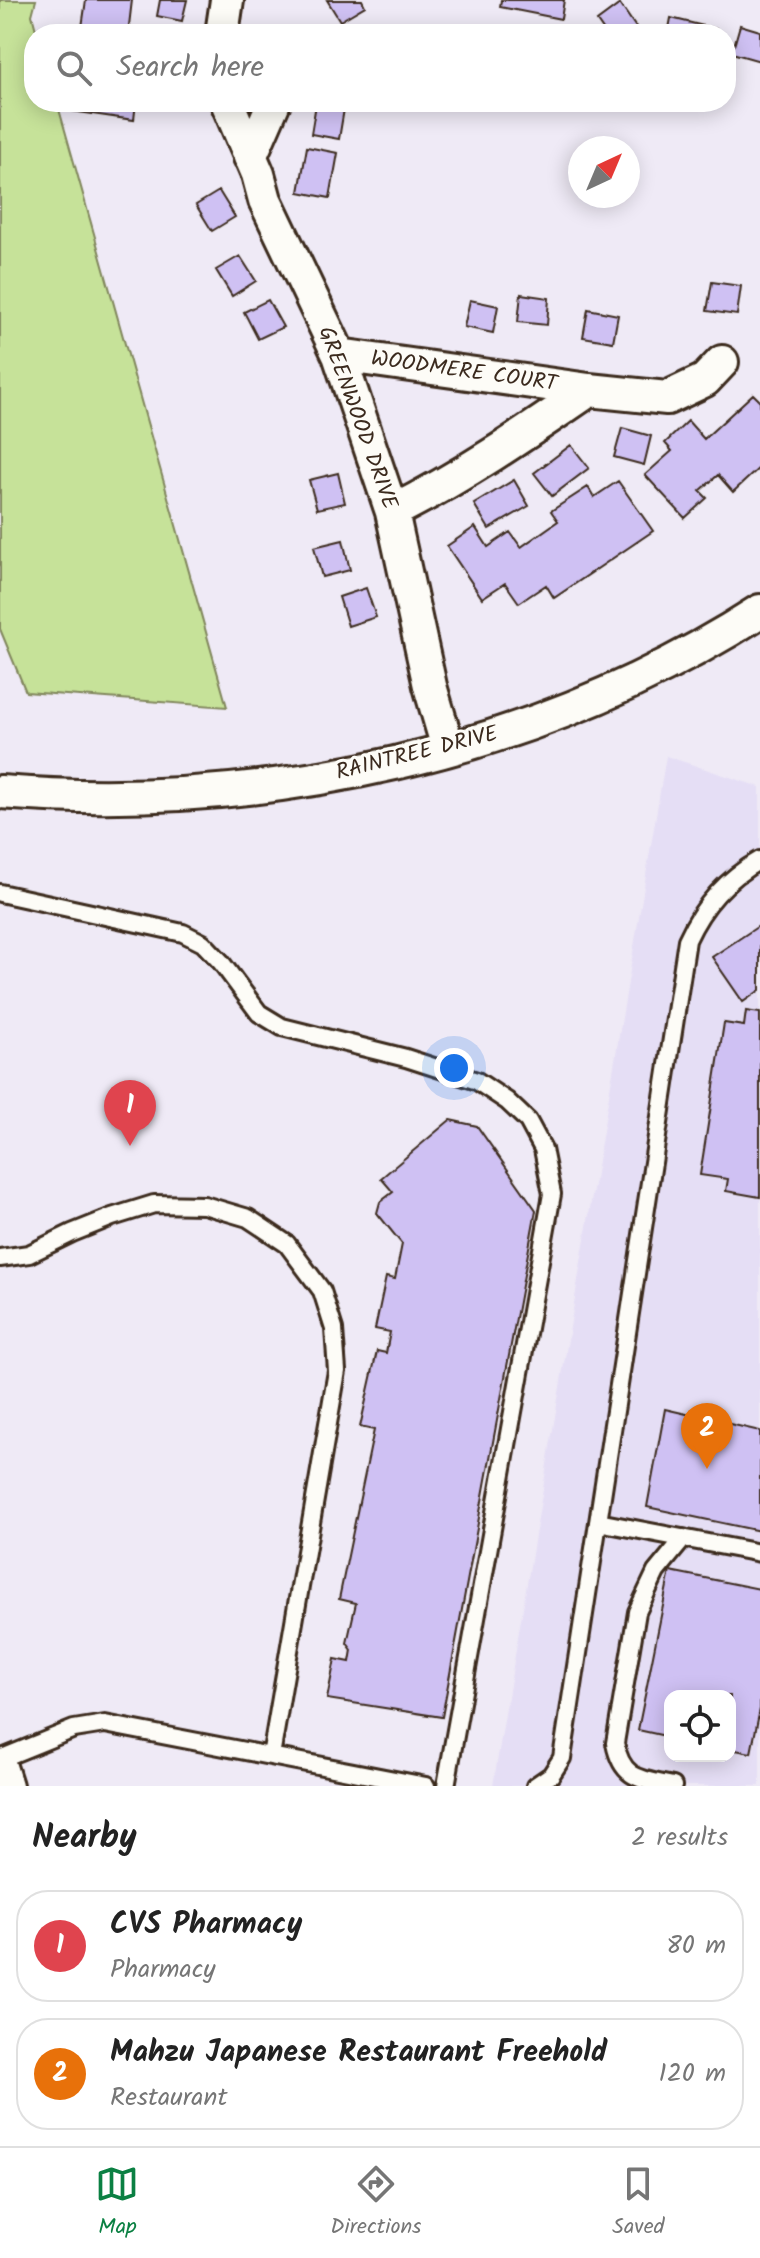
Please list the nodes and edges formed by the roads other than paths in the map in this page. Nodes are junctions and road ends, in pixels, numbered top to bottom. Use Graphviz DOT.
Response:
graph roads {
  1 [pos="227,0"];
  2 [pos="227,24"];
  3 [pos="231,112"];
  4 [pos="270,112"];
  5 [pos="250,157"];
  6 [pos="339,355"];
  7 [pos="722,362"];
  8 [pos="589,390"];
  9 [pos="392,512"];
  10 [pos="759,614"];
  11 [pos="448,748"];
  12 [pos="0,792"];
  13 [pos="760,860"];
  14 [pos="0,893"];
  15 [pos="0,1258"];
  16 [pos="598,1522"];
  17 [pos="684,1538"];
  18 [pos="760,1553"];
  19 [pos="271,1756"];
  20 [pos="0,1759"];
  21 [pos="0,1767"];
  22 [pos="6,1786"];
  23 [pos="426,1786"];
  24 [pos="446,1786"];
  25 [pos="535,1786"];
  26 [pos="673,1786"];
  1 -- 2 [label="street"];
  3 -- 5 [label="street, GREENWOOD DRIVE"];
  4 -- 5 [label="street"];
  5 -- 6 [label="street, GREENWOOD DRIVE"];
  6 -- 8 [label="street, WOODMERE COURT"];
  6 -- 9 [label="street, GREENWOOD DRIVE"];
  7 -- 8 [label="street, WOODMERE COURT"];
  8 -- 9 [label="street, WOODMERE COURT"];
  9 -- 11 [label="street, GREENWOOD DRIVE"];
  10 -- 11 [label="street, RAINTREE DRIVE"];
  11 -- 12 [label="street, RAINTREE DRIVE"];
  13 -- 16 [label="lane"];
  14 -- 24 [label="lane"];
  15 -- 19 [label="lane"];
  16 -- 17 [label="lane"];
  16 -- 25 [label="lane"];
  17 -- 18 [label="lane"];
  17 -- 26 [label="lane"];
  19 -- 20 [label="lane"];
  19 -- 23 [label="lane"];
  21 -- 22 [label="street"];
}
